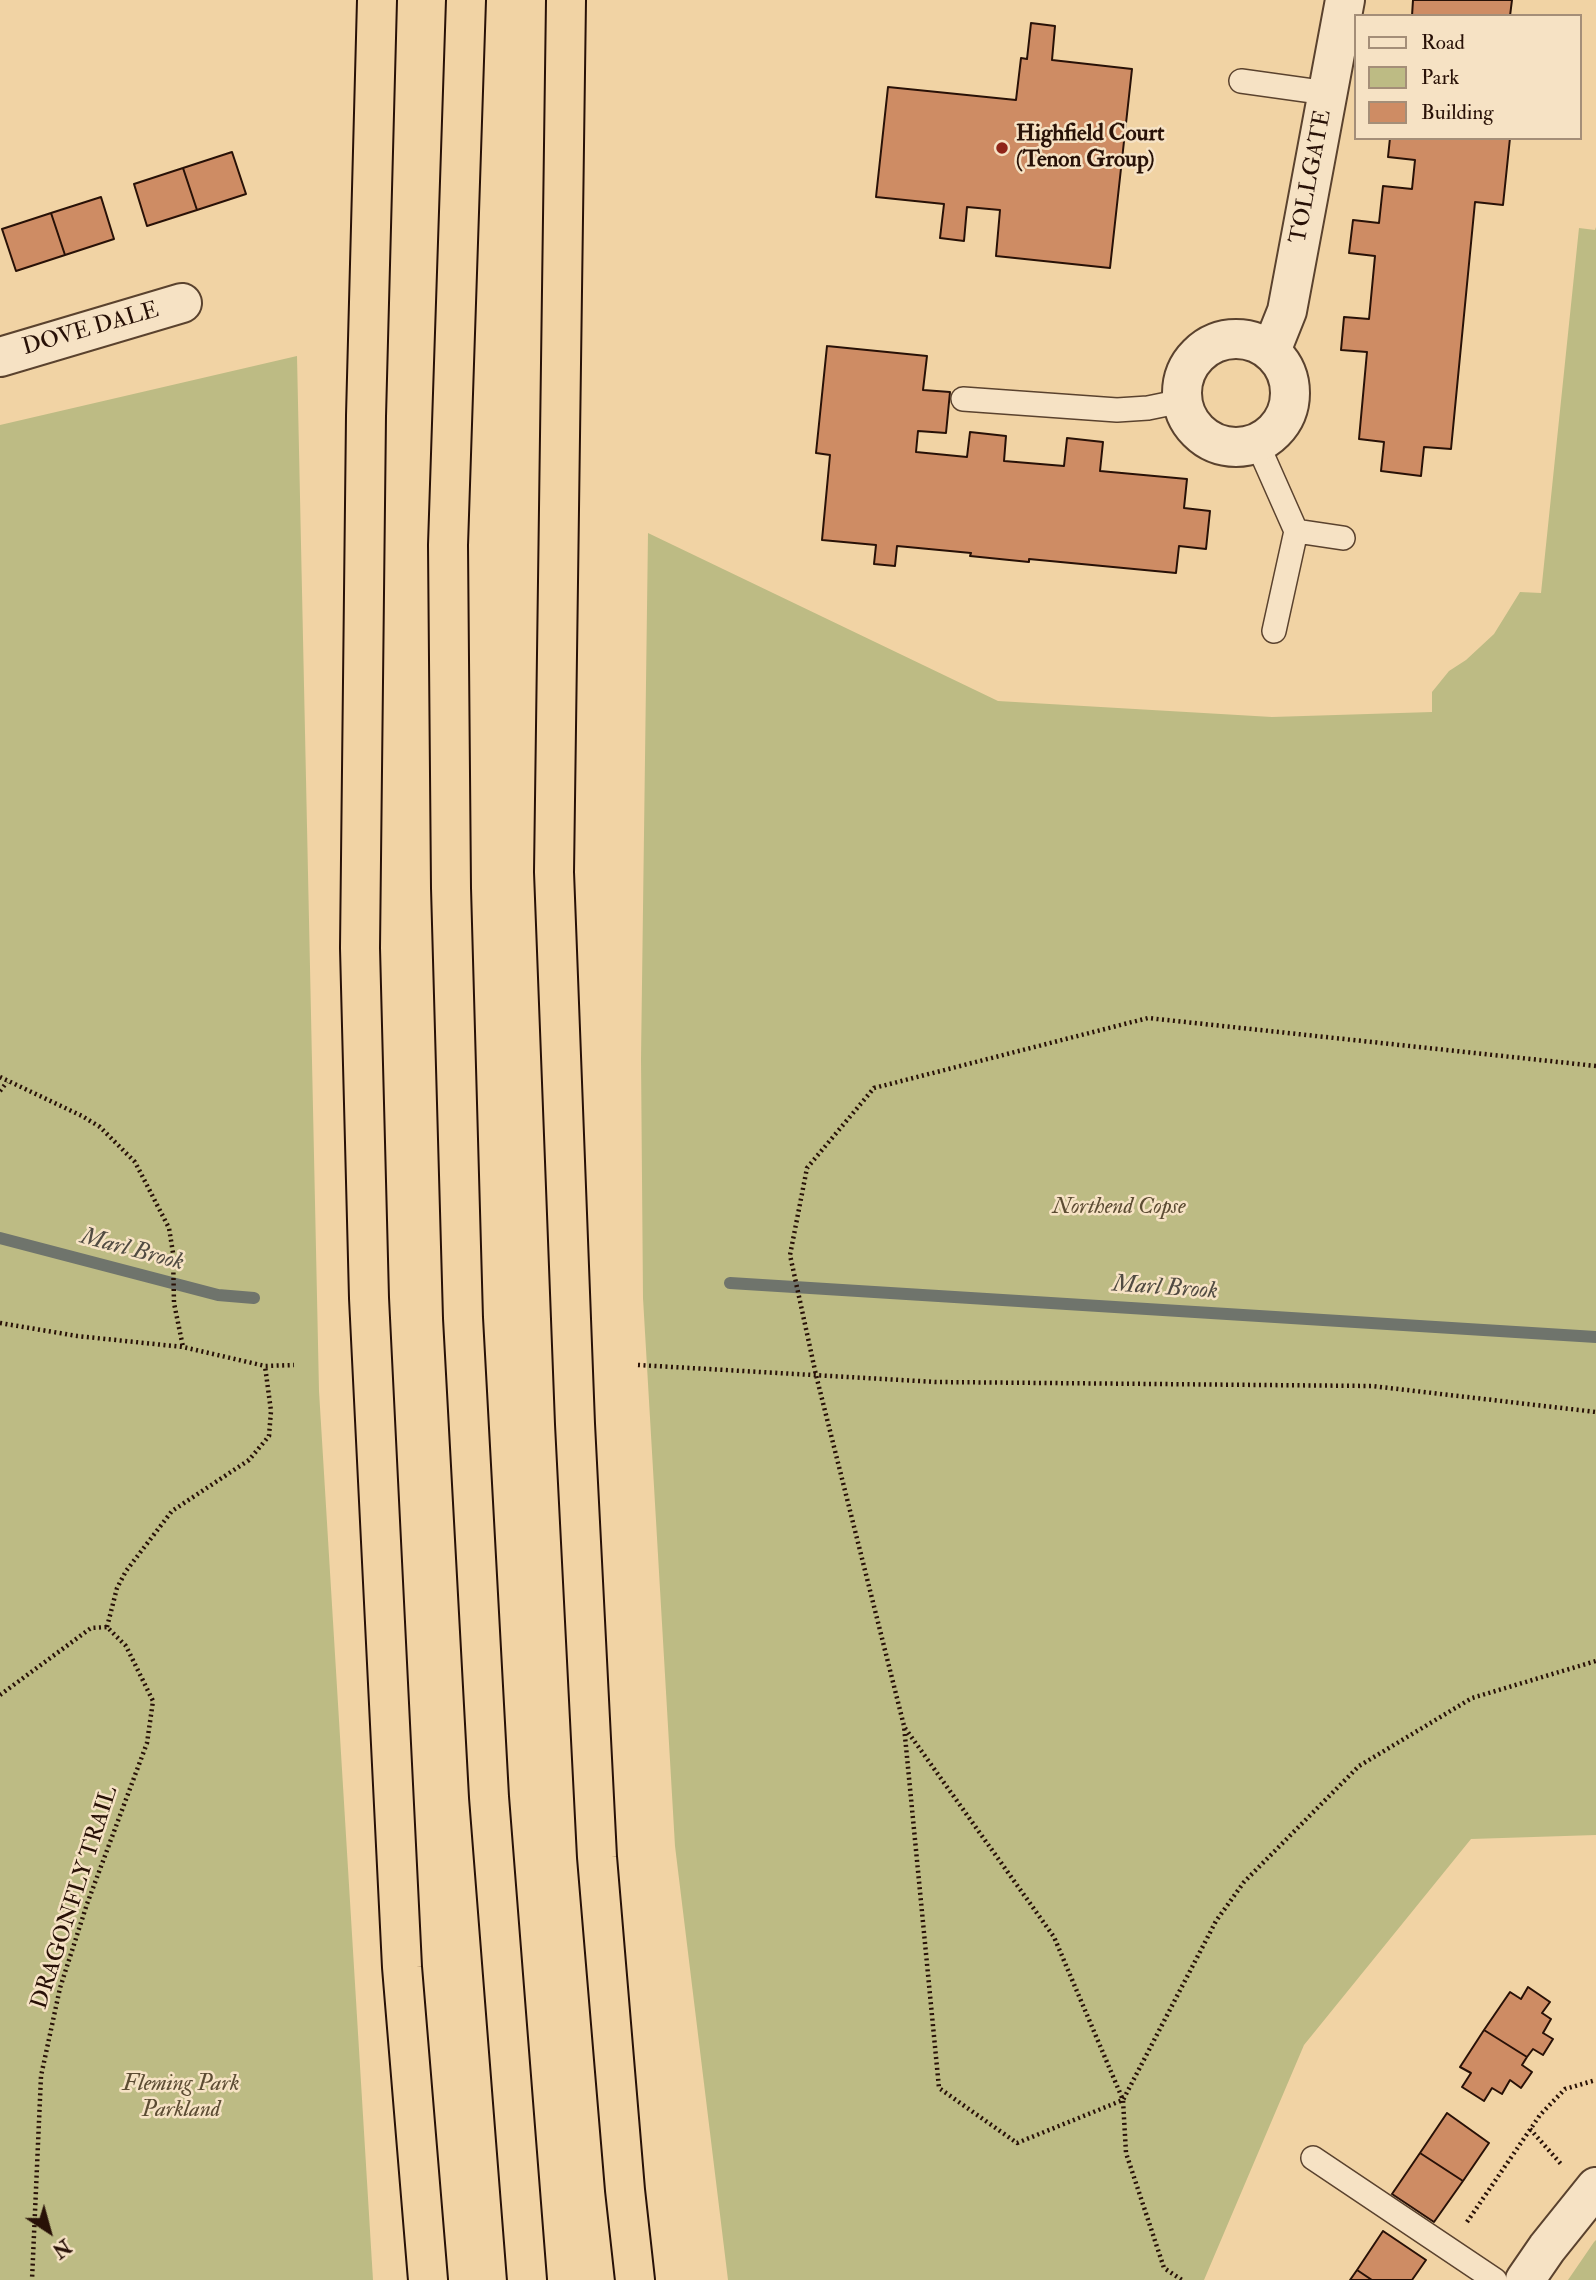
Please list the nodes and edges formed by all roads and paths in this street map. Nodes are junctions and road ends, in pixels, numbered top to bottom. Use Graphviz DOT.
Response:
graph roads {
  1 [pos="377,0"];
  2 [pos="466,0"];
  3 [pos="566,0"];
  4 [pos="1345,0"];
  5 [pos="1241,81"];
  6 [pos="1327,93"];
  7 [pos="182,303"];
  8 [pos="1271,351"];
  9 [pos="0,356"];
  10 [pos="963,399"];
  11 [pos="1182,401"];
  12 [pos="1257,443"];
  13 [pos="1296,531"];
  14 [pos="1343,538"];
  15 [pos="1274,631"];
  16 [pos="1596,1066"];
  17 [pos="0,1077"];
  18 [pos="7,1082"];
  19 [pos="0,1091"];
  20 [pos="0,1323"];
  21 [pos="183,1347"];
  22 [pos="294,1365"];
  23 [pos="638,1365"];
  24 [pos="265,1366"];
  25 [pos="816,1375"];
  26 [pos="1596,1412"];
  27 [pos="107,1627"];
  28 [pos="1596,1661"];
  29 [pos="0,1695"];
  30 [pos="904,1726"];
  31 [pos="1596,2080"];
  32 [pos="1123,2100"];
  33 [pos="1313,2158"];
  34 [pos="1596,2187"];
  35 [pos="1449,2251"];
  36 [pos="32,2280"];
  37 [pos="428,2280"];
  38 [pos="527,2280"];
  39 [pos="635,2280"];
  40 [pos="1182,2280"];
  41 [pos="1495,2280"];
  42 [pos="1525,2280"];
  1 -- 37 [label="highway"];
  2 -- 38 [label="highway"];
  3 -- 39 [label="highway"];
  4 -- 6 [label="street, TOLLGATE"];
  5 -- 6 [label="lane"];
  6 -- 8 [label="street, TOLLGATE"];
  7 -- 9 [label="street, DOVE DALE"];
  8 -- 11 [label="street"];
  8 -- 12 [label="street"];
  10 -- 11 [label="lane"];
  11 -- 12 [label="street"];
  12 -- 13 [label="lane"];
  13 -- 14 [label="lane"];
  13 -- 15 [label="lane"];
  16 -- 25 [label="path"];
  17 -- 18 [label="path"];
  18 -- 19 [label="path"];
  18 -- 21 [label="path"];
  20 -- 21 [label="path"];
  21 -- 24 [label="path"];
  22 -- 24 [label="path"];
  23 -- 25 [label="path"];
  24 -- 27 [label="path"];
  25 -- 26 [label="path"];
  25 -- 30 [label="path"];
  27 -- 29 [label="path"];
  27 -- 36 [label="path, DRAGONFLY TRAIL"];
  28 -- 32 [label="path"];
  30 -- 32 [label="path"];
  30 -- 32 [label="path"];
  31 -- 35 [label="path"];
  32 -- 40 [label="path"];
  33 -- 35 [label="lane"];
  34 -- 42 [label="street"];
  35 -- 41 [label="lane"];
}
